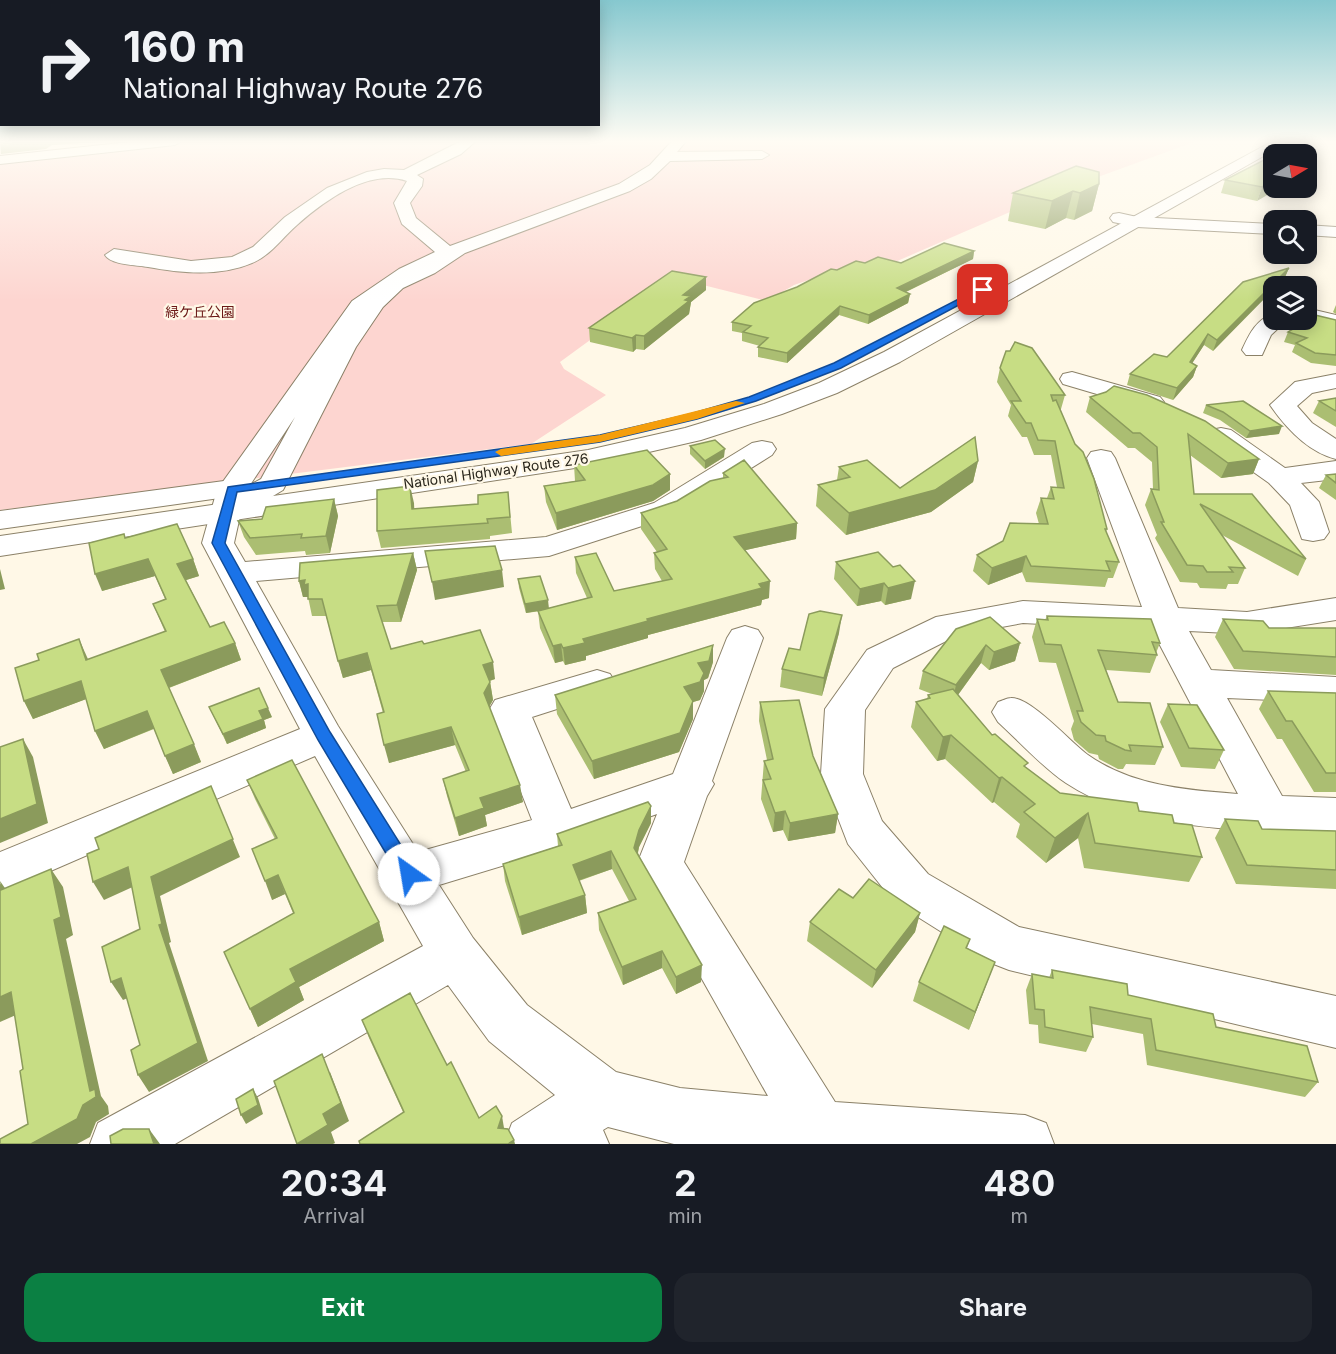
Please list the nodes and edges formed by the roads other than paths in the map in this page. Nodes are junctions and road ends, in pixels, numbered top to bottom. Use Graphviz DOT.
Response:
graph roads {
  1 [pos="331,194"];
  2 [pos="408,194"];
  3 [pos="607,194"];
  4 [pos="1171,194"];
  5 [pos="1178,194"];
  6 [pos="1128,220"];
  7 [pos="1263,228"];
  8 [pos="1317,231"];
  9 [pos="1336,232"];
  10 [pos="448,254"];
  11 [pos="114,255"];
  12 [pos="1317,317"];
  13 [pos="1336,322"];
  14 [pos="1264,330"];
  15 [pos="1254,350"];
  16 [pos="1072,379"];
  17 [pos="1336,381"];
  18 [pos="1172,411"];
  19 [pos="1200,424"];
  20 [pos="762,449"];
  21 [pos="1336,451"];
  22 [pos="1101,458"];
  23 [pos="1336,470"];
  24 [pos="1279,477"];
  25 [pos="273,484"];
  26 [pos="229,501"];
  27 [pos="0,520"];
  28 [pos="1313,531"];
  29 [pos="0,546"];
  30 [pos="233,573"];
  31 [pos="1336,609"];
  32 [pos="1164,618"];
  33 [pos="700,652"];
  34 [pos="632,673"];
  35 [pos="1200,683"];
  36 [pos="1336,690"];
  37 [pos="1012,712"];
  38 [pos="324,736"];
  39 [pos="693,784"];
  40 [pos="1269,812"];
  41 [pos="1336,816"];
  42 [pos="558,831"];
  43 [pos="0,873"];
  44 [pos="409,874"];
  45 [pos="454,954"];
  46 [pos="1336,1022"];
  47 [pos="571,1126"];
  48 [pos="819,1129"];
  49 [pos="918,1141"];
  50 [pos="119,1144"];
  51 [pos="1025,1144"];
  1 -- 11 [label="main road"];
  2 -- 10 [label="main road"];
  3 -- 10 [label="main road"];
  4 -- 6 [label="main road, National Highway Route 276"];
  5 -- 6 [label="main road, National Highway Route 276"];
  6 -- 7 [label="main road"];
  6 -- 25 [label="main road, National Highway Route 276"];
  6 -- 26 [label="main road, National Highway Route 276"];
  8 -- 9 [label="main road"];
  10 -- 25 [label="main road"];
  10 -- 26 [label="main road"];
  12 -- 13 [label="main road"];
  14 -- 15 [label="main road"];
  16 -- 18 [label="main road"];
  17 -- 21 [label="main road"];
  19 -- 24 [label="main road"];
  20 -- 30 [label="main road"];
  22 -- 32 [label="main road"];
  23 -- 24 [label="main road"];
  24 -- 28 [label="main road"];
  25 -- 26 [label="main road, National Highway Route 276"];
  26 -- 27 [label="main road, National Highway Route 276"];
  26 -- 29 [label="main road, National Highway Route 276"];
  26 -- 30 [label="main road"];
  30 -- 38 [label="main road"];
  31 -- 32 [label="main road"];
  32 -- 35 [label="main road"];
  32 -- 46 [label="main road"];
  33 -- 39 [label="main road"];
  34 -- 42 [label="main road"];
  35 -- 36 [label="main road"];
  35 -- 40 [label="main road"];
  37 -- 40 [label="main road"];
  38 -- 43 [label="main road"];
  38 -- 44 [label="main road"];
  39 -- 42 [label="main road"];
  39 -- 48 [label="main road"];
  40 -- 41 [label="main road"];
  42 -- 44 [label="main road"];
  44 -- 45 [label="main road"];
  45 -- 47 [label="main road"];
  45 -- 50 [label="main road"];
  47 -- 48 [label="main road"];
  48 -- 49 [label="main road"];
  49 -- 51 [label="main road"];
}
